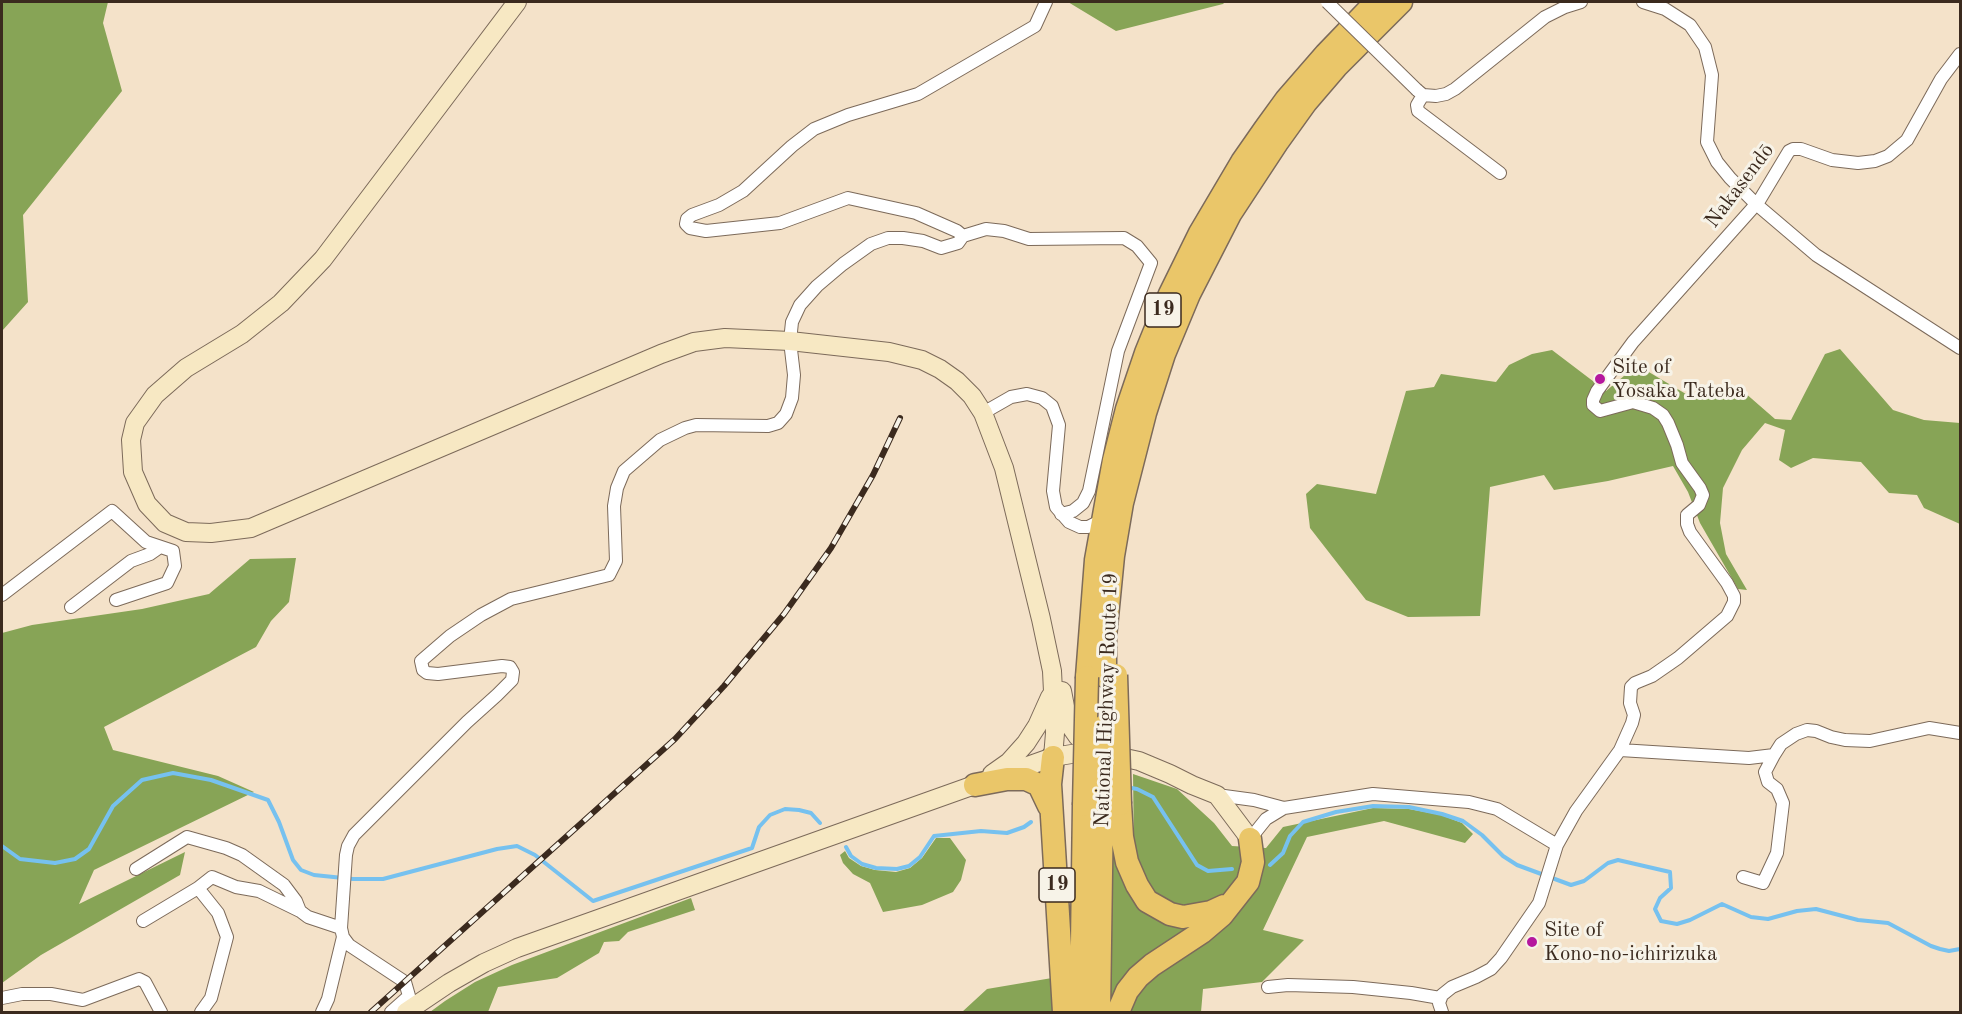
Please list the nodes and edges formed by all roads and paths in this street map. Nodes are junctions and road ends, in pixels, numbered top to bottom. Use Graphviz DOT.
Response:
graph roads {
  1 [pos="517,2"];
  2 [pos="1046,2"];
  3 [pos="1327,2"];
  4 [pos="1376,2"];
  5 [pos="1401,2"];
  6 [pos="1581,2"];
  7 [pos="1643,2"];
  8 [pos="1960,54"];
  9 [pos="1420,93"];
  10 [pos="1500,173"];
  11 [pos="1756,204"];
  12 [pos="963,236"];
  13 [pos="790,341"];
  14 [pos="1960,348"];
  15 [pos="983,413"];
  16 [pos="1061,514"];
  17 [pos="1102,520"];
  18 [pos="186,532"];
  19 [pos="160,547"];
  20 [pos="173,551"];
  21 [pos="2,595"];
  22 [pos="116,600"];
  23 [pos="71,607"];
  24 [pos="1052,671"];
  25 [pos="1103,676"];
  26 [pos="1053,691"];
  27 [pos="1960,733"];
  28 [pos="1620,750"];
  29 [pos="1774,755"];
  30 [pos="1053,757"];
  31 [pos="1147,765"];
  32 [pos="975,785"];
  33 [pos="1217,795"];
  34 [pos="1102,804"];
  35 [pos="1284,808"];
  36 [pos="1052,816"];
  37 [pos="1250,839"];
  38 [pos="1557,845"];
  39 [pos="136,869"];
  40 [pos="1743,877"];
  41 [pos="198,888"];
  42 [pos="1233,902"];
  43 [pos="300,911"];
  44 [pos="143,921"];
  45 [pos="342,932"];
  46 [pos="1268,987"];
  47 [pos="2,998"];
  48 [pos="1440,998"];
  49 [pos="161,1012"];
  50 [pos="201,1012"];
  51 [pos="322,1012"];
  52 [pos="391,1012"];
  53 [pos="406,1012"];
  54 [pos="1064,1012"];
  55 [pos="1081,1012"];
  56 [pos="1099,1012"];
  57 [pos="1118,1012"];
  58 [pos="1442,1012"];
  1 -- 18 [label="street"];
  2 -- 12 [label="street"];
  3 -- 9 [label="street, bridge"];
  4 -- 17 [label="highway, National Highway Route 19 / 19"];
  5 -- 25 [label="highway, National Highway Route 19 / 19"];
  6 -- 9 [label="street"];
  7 -- 11 [label="street"];
  8 -- 11 [label="street, Nakasendō"];
  9 -- 10 [label="street"];
  11 -- 14 [label="street"];
  11 -- 28 [label="street, Nakasendō"];
  12 -- 13 [label="street"];
  12 -- 16 [label="street"];
  13 -- 15 [label="street"];
  13 -- 18 [label="street"];
  13 -- 45 [label="street"];
  15 -- 16 [label="street"];
  15 -- 24 [label="street"];
  16 -- 17 [label="street"];
  17 -- 25 [label="highway, National Highway Route 19 / 19"];
  18 -- 20 [label="street"];
  19 -- 20 [label="street"];
  19 -- 21 [label="street"];
  19 -- 23 [label="street"];
  20 -- 22 [label="street"];
  24 -- 26 [label="street"];
  24 -- 31 [label="street"];
  25 -- 34 [label="highway, National Highway Route 19 / 19, bridge"];
  25 -- 34 [label="highway, 19, bridge"];
  26 -- 30 [label="street"];
  26 -- 32 [label="street"];
  27 -- 29 [label="street"];
  28 -- 29 [label="street"];
  28 -- 38 [label="street"];
  29 -- 40 [label="street"];
  30 -- 31 [label="street"];
  30 -- 32 [label="street"];
  30 -- 36 [label="highway, 19"];
  31 -- 33 [label="street"];
  32 -- 36 [label="highway"];
  32 -- 53 [label="street"];
  33 -- 35 [label="street"];
  33 -- 37 [label="street"];
  34 -- 42 [label="highway, 19"];
  34 -- 55 [label="highway, National Highway Route 19 / 19"];
  34 -- 56 [label="highway, National Highway Route 19 / 19"];
  35 -- 37 [label="street"];
  35 -- 38 [label="street"];
  36 -- 54 [label="highway, 19"];
  37 -- 42 [label="highway"];
  38 -- 48 [label="street"];
  39 -- 43 [label="street"];
  41 -- 43 [label="street"];
  41 -- 44 [label="street"];
  41 -- 50 [label="street"];
  42 -- 57 [label="highway"];
  43 -- 45 [label="street"];
  45 -- 51 [label="street"];
  45 -- 52 [label="street"];
  46 -- 48 [label="street"];
  47 -- 49 [label="street"];
  48 -- 58 [label="street"];
}
